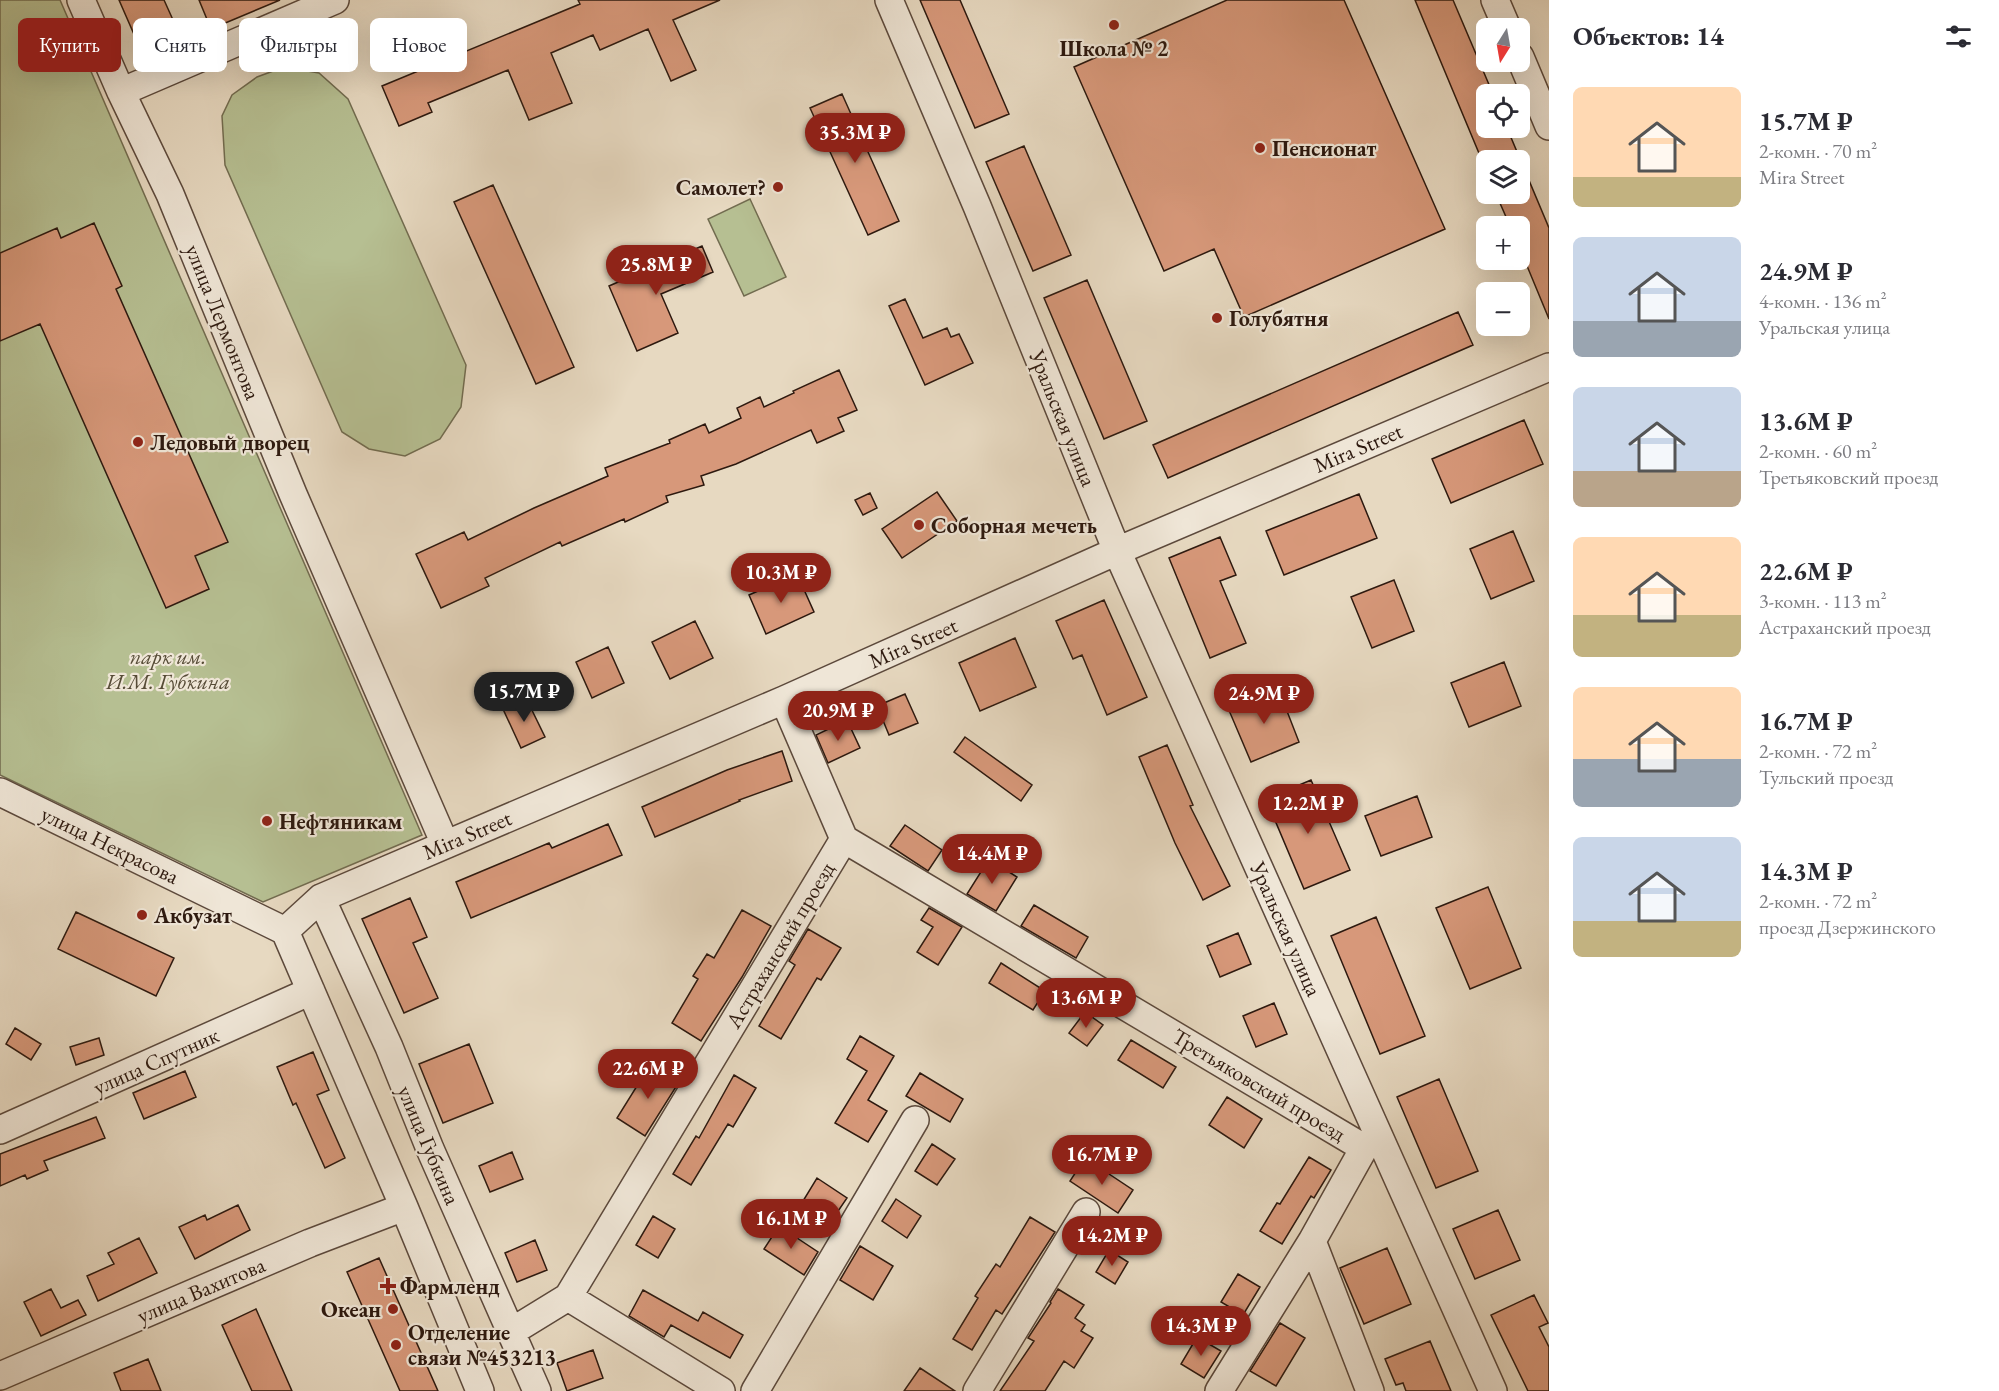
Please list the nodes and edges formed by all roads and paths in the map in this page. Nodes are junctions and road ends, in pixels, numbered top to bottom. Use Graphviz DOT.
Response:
graph roads {
  1 [pos="81,0"];
  2 [pos="335,0"];
  3 [pos="889,0"];
  4 [pos="1495,0"];
  5 [pos="1503,18"];
  6 [pos="1526,72"];
  7 [pos="121,92"];
  8 [pos="1549,126"];
  9 [pos="1549,367"];
  10 [pos="1117,551"];
  11 [pos="784,700"];
  12 [pos="0,792"];
  13 [pos="844,839"];
  14 [pos="445,844"];
  15 [pos="321,898"];
  16 [pos="285,931"];
  17 [pos="311,991"];
  18 [pos="915,1120"];
  19 [pos="0,1130"];
  20 [pos="404,1207"];
  21 [pos="1086,1212"];
  22 [pos="1312,1241"];
  23 [pos="568,1297"];
  24 [pos="511,1332"];
  25 [pos="0,1377"];
  26 [pos="480,1391"];
  27 [pos="537,1391"];
  28 [pos="721,1391"];
  29 [pos="755,1391"];
  30 [pos="977,1391"];
  31 [pos="1219,1391"];
  32 [pos="1370,1391"];
  33 [pos="1493,1391"];
  1 -- 7 [label="street, улица Лермонтова"];
  2 -- 7 [label="street"];
  3 -- 10 [label="street, Уральская улица"];
  4 -- 5 [label="street"];
  6 -- 8 [label="street"];
  7 -- 14 [label="street, улица Лермонтова"];
  9 -- 10 [label="street, Mira Street"];
  10 -- 11 [label="street, Mira Street"];
  10 -- 33 [label="street, Уральская улица"];
  11 -- 13 [label="street"];
  11 -- 14 [label="street, Mira Street"];
  12 -- 16 [label="street, улица Некрасова"];
  13 -- 22 [label="street, Третьяковский проезд"];
  13 -- 23 [label="street, Астраханский проезд"];
  14 -- 15 [label="street, Mira Street"];
  15 -- 16 [label="street, Mira Street"];
  15 -- 24 [label="street, улица Губкина"];
  16 -- 17 [label="street, улица Губкина"];
  17 -- 19 [label="street, улица Спутник"];
  17 -- 20 [label="street, улица Губкина"];
  18 -- 29 [label="street"];
  20 -- 25 [label="street, улица Вахитова"];
  20 -- 26 [label="street, улица Губкина"];
  21 -- 30 [label="street"];
  22 -- 31 [label="street"];
  22 -- 32 [label="street"];
  23 -- 24 [label="street"];
  23 -- 28 [label="street"];
  24 -- 27 [label="street, улица Губкина"];
}
